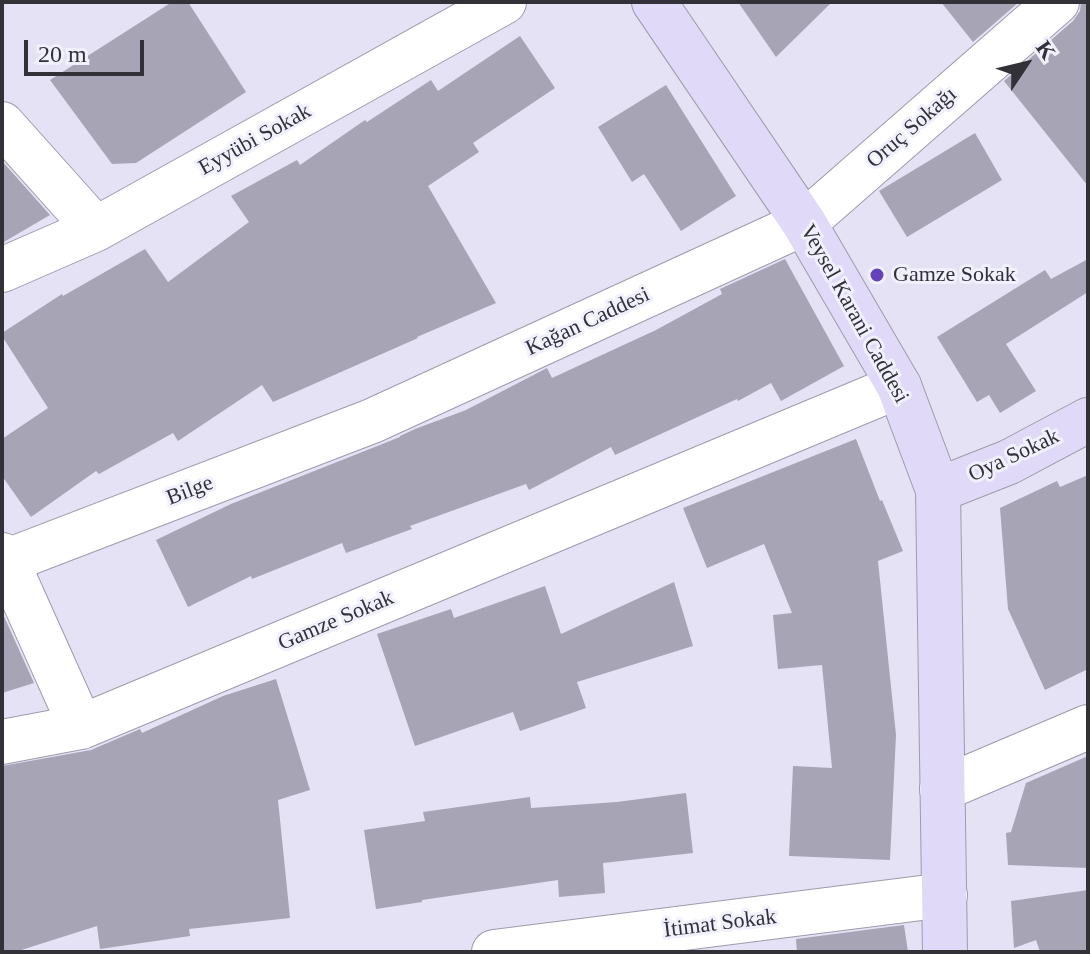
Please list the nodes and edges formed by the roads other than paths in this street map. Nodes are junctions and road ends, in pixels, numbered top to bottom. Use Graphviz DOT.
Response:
graph roads {
  1 [pos="504,2"];
  2 [pos="654,2"];
  3 [pos="1057,2"];
  4 [pos="2,124"];
  5 [pos="804,223"];
  6 [pos="96,229"];
  7 [pos="2,270"];
  8 [pos="899,386"];
  9 [pos="1088,420"];
  10 [pos="372,421"];
  11 [pos="938,490"];
  12 [pos="4,560"];
  13 [pos="81,727"];
  14 [pos="1088,727"];
  15 [pos="2,742"];
  16 [pos="942,789"];
  17 [pos="945,895"];
  18 [pos="494,952"];
  19 [pos="945,952"];
  1 -- 6 [label="street, Eyyübi Sokak"];
  2 -- 5 [label="main road, Veysel Karani Caddesi"];
  3 -- 5 [label="street, Oruç Sokağı"];
  4 -- 6 [label="street"];
  5 -- 8 [label="main road, Veysel Karani Caddesi"];
  5 -- 10 [label="street, Kağan Caddesi"];
  6 -- 7 [label="street, Eyyübi Sokak"];
  8 -- 11 [label="main road, Veysel Karani Caddesi"];
  8 -- 13 [label="street, Gamze Sokak"];
  9 -- 11 [label="main road, Oya Sokak"];
  10 -- 12 [label="street, Bilge"];
  11 -- 16 [label="main road, Veysel Karani Caddesi"];
  12 -- 13 [label="street"];
  13 -- 15 [label="street, Gamze Sokak"];
  14 -- 16 [label="street"];
  16 -- 17 [label="main road, Veysel Karani Caddesi"];
  17 -- 18 [label="street, İtimat Sokak"];
  17 -- 19 [label="main road, Veysel Karani Caddesi"];
}
